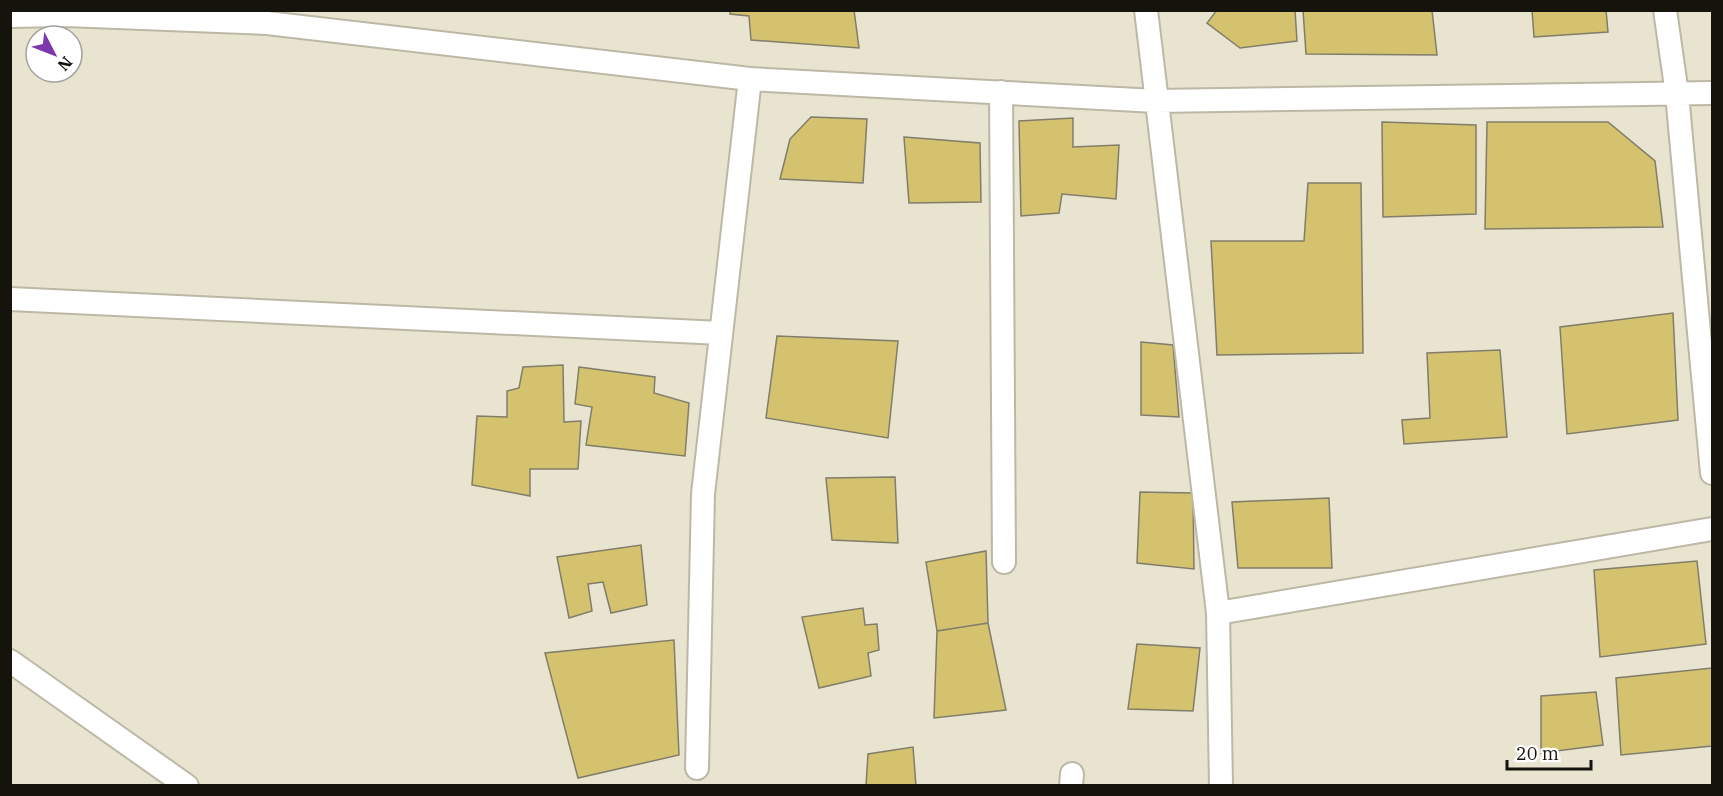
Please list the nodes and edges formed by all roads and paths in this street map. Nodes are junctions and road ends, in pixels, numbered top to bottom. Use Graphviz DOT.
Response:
graph roads {
  1 [pos="1146,10"];
  2 [pos="1665,10"];
  3 [pos="10,16"];
  4 [pos="267,17"];
  5 [pos="750,79"];
  6 [pos="1000,93"];
  7 [pos="1713,93"];
  8 [pos="1677,94"];
  9 [pos="1156,101"];
  10 [pos="10,299"];
  11 [pos="721,333"];
  12 [pos="1713,473"];
  13 [pos="1713,529"];
  14 [pos="1004,562"];
  15 [pos="1218,613"];
  16 [pos="10,661"];
  17 [pos="697,768"];
  18 [pos="187,786"];
  19 [pos="1221,786"];
  1 -- 9 [label="street"];
  2 -- 8 [label="street"];
  3 -- 4 [label="street"];
  4 -- 5 [label="street"];
  5 -- 6 [label="street"];
  5 -- 11 [label="street"];
  6 -- 9 [label="street"];
  6 -- 14 [label="street"];
  7 -- 8 [label="street"];
  8 -- 9 [label="street"];
  8 -- 12 [label="street"];
  9 -- 15 [label="street"];
  10 -- 11 [label="street"];
  11 -- 17 [label="street"];
  13 -- 15 [label="street"];
  15 -- 19 [label="street"];
  16 -- 18 [label="street"];
}
